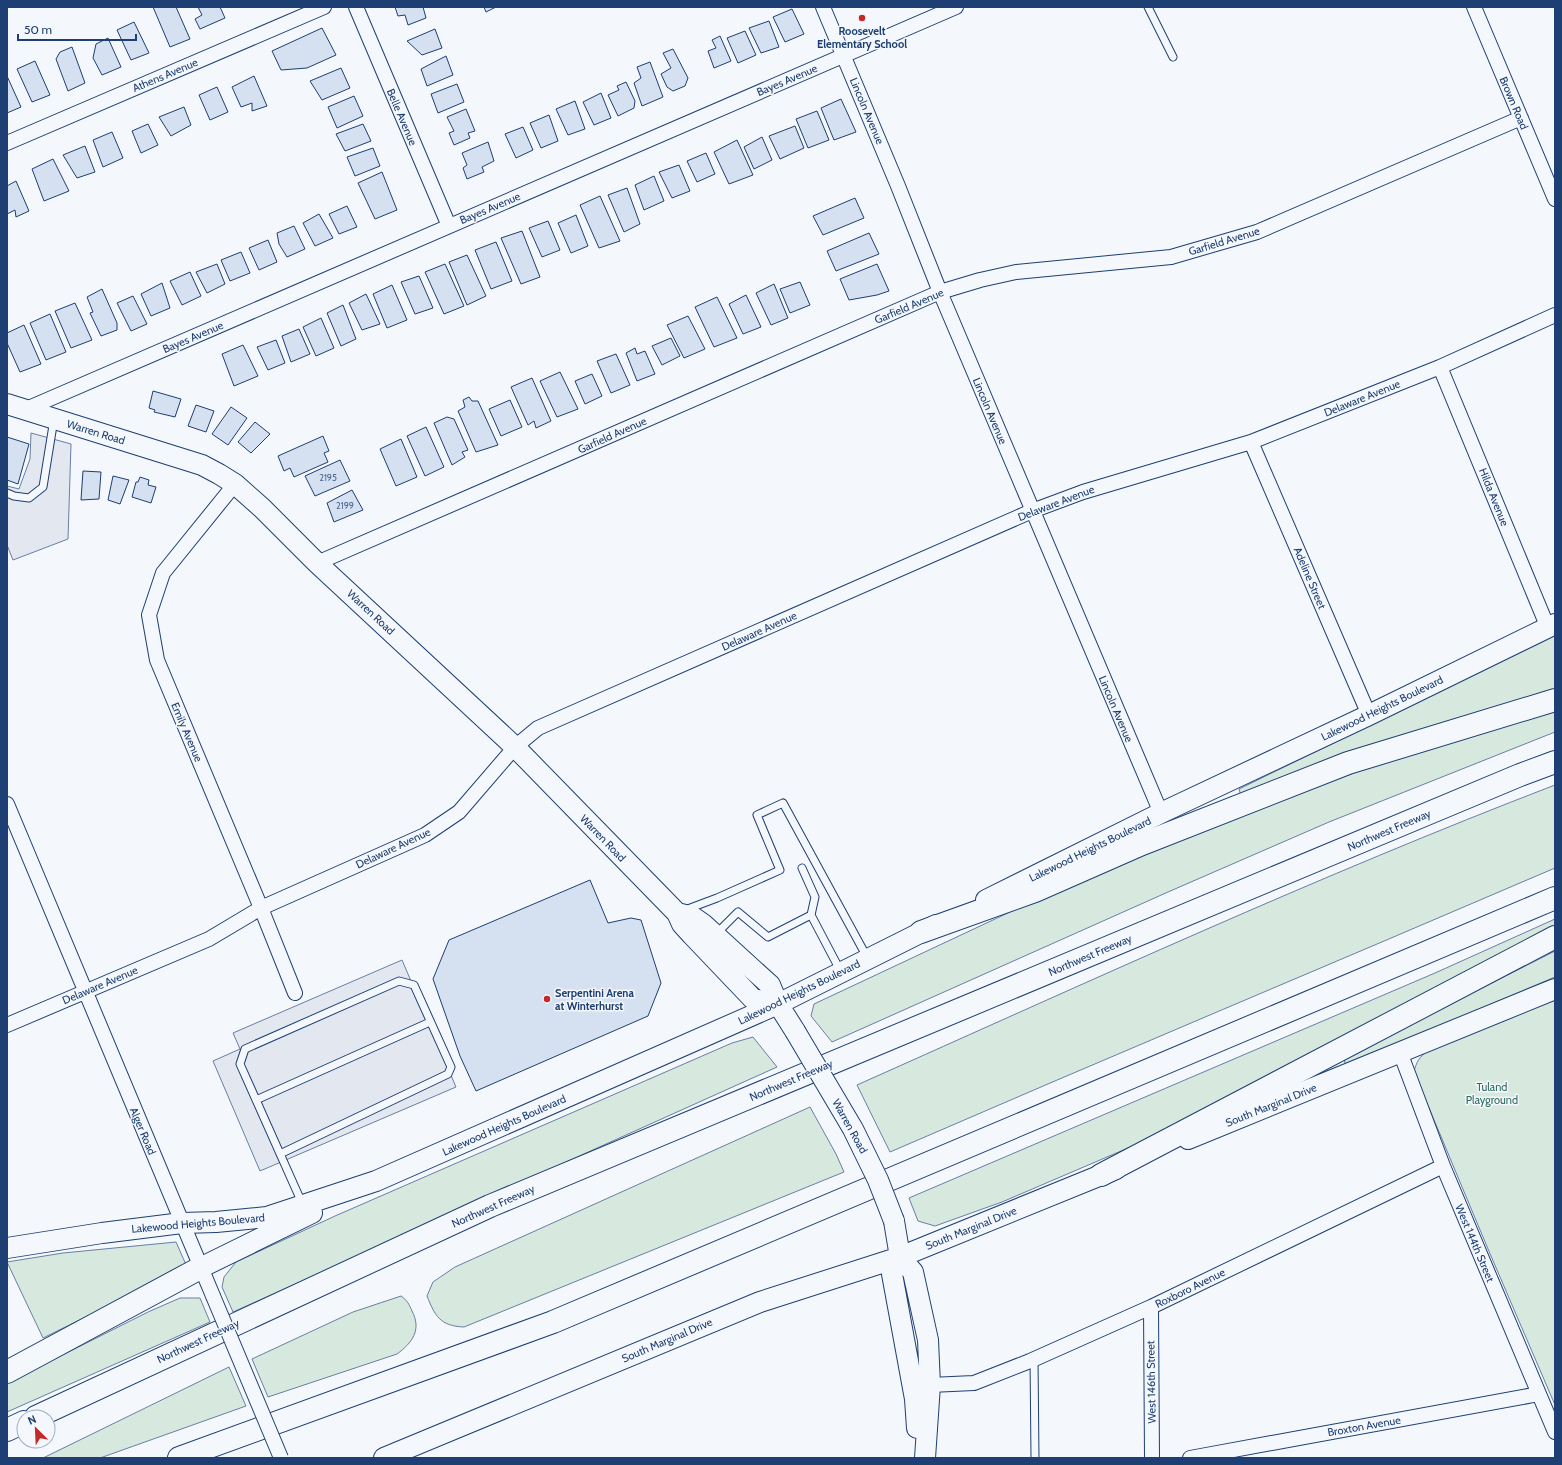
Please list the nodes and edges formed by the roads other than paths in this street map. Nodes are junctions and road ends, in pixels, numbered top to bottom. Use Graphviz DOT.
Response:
graph roads {
  1 [pos="324,7"];
  2 [pos="356,7"];
  3 [pos="823,7"];
  4 [pos="956,7"];
  5 [pos="1148,7"];
  6 [pos="1474,7"];
  7 [pos="843,56"];
  8 [pos="1173,57"];
  9 [pos="1521,118"];
  10 [pos="7,143"];
  11 [pos="1555,199"];
  12 [pos="449,226"];
  13 [pos="940,292"];
  14 [pos="1555,315"];
  15 [pos="1440,367"];
  16 [pos="16,407"];
  17 [pos="54,419"];
  18 [pos="1251,442"];
  19 [pos="235,484"];
  20 [pos="7,493"];
  21 [pos="1032,511"];
  22 [pos="317,563"];
  23 [pos="1551,626"];
  24 [pos="1555,700"];
  25 [pos="1369,715"];
  26 [pos="515,747"];
  27 [pos="1555,762"];
  28 [pos="8,810"];
  29 [pos="1161,813"];
  30 [pos="802,868"];
  31 [pos="1555,898"];
  32 [pos="261,908"];
  33 [pos="677,913"];
  34 [pos="811,915"];
  35 [pos="921,932"];
  36 [pos="715,935"];
  37 [pos="1555,937"];
  38 [pos="868,959"];
  39 [pos="841,972"];
  40 [pos="1555,989"];
  41 [pos="85,992"];
  42 [pos="295,993"];
  43 [pos="778,1004"];
  44 [pos="430,1022"];
  45 [pos="7,1025"];
  46 [pos="1400,1052"];
  47 [pos="256,1100"];
  48 [pos="280,1154"];
  49 [pos="1443,1166"];
  50 [pos="1101,1175"];
  51 [pos="376,1181"];
  52 [pos="303,1205"];
  53 [pos="182,1223"];
  54 [pos="7,1248"];
  55 [pos="900,1257"];
  56 [pos="202,1267"];
  57 [pos="1151,1307"];
  58 [pos="1034,1359"];
  59 [pos="7,1372"];
  60 [pos="930,1385"];
  61 [pos="1539,1394"];
  62 [pos="53,1409"];
  63 [pos="1555,1432"];
  64 [pos="926,1457"];
  65 [pos="179,1458"];
  66 [pos="281,1458"];
  67 [pos="384,1458"];
  68 [pos="1035,1458"];
  69 [pos="1152,1458"];
  70 [pos="1190,1458"];
  1 -- 10 [label="street, Athens Avenue"];
  2 -- 12 [label="street, Belle Avenue"];
  3 -- 7 [label="street, Lincoln Avenue"];
  4 -- 7 [label="street, Bayes Avenue"];
  5 -- 8 [label="lane"];
  6 -- 9 [label="street, Brown Road"];
  7 -- 12 [label="street, Bayes Avenue"];
  7 -- 13 [label="street, Lincoln Avenue"];
  9 -- 11 [label="street, Brown Road"];
  9 -- 13 [label="street, Garfield Avenue"];
  12 -- 16 [label="street, Bayes Avenue"];
  13 -- 21 [label="street, Lincoln Avenue"];
  13 -- 22 [label="street, Garfield Avenue"];
  14 -- 15 [label="street, Delaware Avenue"];
  15 -- 18 [label="street, Delaware Avenue"];
  15 -- 23 [label="street, Hilda Avenue"];
  16 -- 17 [label="main road, Warren Road"];
  17 -- 19 [label="main road, Warren Road"];
  17 -- 20 [label="lane"];
  18 -- 21 [label="street, Delaware Avenue"];
  18 -- 25 [label="street, Adeline Street"];
  19 -- 22 [label="main road, Warren Road"];
  19 -- 32 [label="street, Emily Avenue"];
  21 -- 26 [label="street, Delaware Avenue"];
  21 -- 29 [label="street, Lincoln Avenue"];
  22 -- 26 [label="main road, Warren Road"];
  23 -- 25 [label="main road, Lakewood Heights Boulevard"];
  24 -- 35 [label="highway"];
  25 -- 29 [label="main road, Lakewood Heights Boulevard"];
  26 -- 32 [label="street, Delaware Avenue"];
  26 -- 33 [label="main road, Warren Road"];
  27 -- 62 [label="highway, Northwest Freeway"];
  28 -- 41 [label="street, Alger Road"];
  29 -- 35 [label="main road, Lakewood Heights Boulevard"];
  30 -- 34 [label="lane"];
  31 -- 65 [label="highway"];
  32 -- 41 [label="street, Delaware Avenue"];
  32 -- 42 [label="street, Emily Avenue"];
  33 -- 36 [label="main road, Warren Road"];
  33 -- 38 [label="lane"];
  33 -- 43 [label="main road, Warren Road"];
  34 -- 36 [label="lane"];
  34 -- 39 [label="lane"];
  35 -- 38 [label="main road, Lakewood Heights Boulevard"];
  36 -- 43 [label="main road, Warren Road"];
  37 -- 50 [label="highway"];
  38 -- 39 [label="main road, Lakewood Heights Boulevard"];
  39 -- 43 [label="main road, Lakewood Heights Boulevard"];
  40 -- 46 [label="main road, South Marginal Drive"];
  41 -- 45 [label="street, Delaware Avenue"];
  41 -- 53 [label="street, Alger Road"];
  43 -- 51 [label="main road, Lakewood Heights Boulevard"];
  43 -- 55 [label="main road, Warren Road, bridge"];
  44 -- 47 [label="lane"];
  44 -- 47 [label="lane"];
  44 -- 48 [label="lane"];
  46 -- 49 [label="street, West 144th Street"];
  46 -- 50 [label="main road, South Marginal Drive"];
  47 -- 48 [label="lane"];
  48 -- 52 [label="lane"];
  49 -- 57 [label="street, Roxboro Avenue"];
  49 -- 61 [label="street, West 144th Street"];
  50 -- 55 [label="main road, South Marginal Drive"];
  51 -- 52 [label="main road, Lakewood Heights Boulevard"];
  51 -- 56 [label="main road"];
  52 -- 53 [label="main road, Lakewood Heights Boulevard"];
  53 -- 54 [label="main road, Lakewood Heights Boulevard"];
  53 -- 56 [label="street, Alger Road"];
  55 -- 60 [label="main road"];
  55 -- 64 [label="main road"];
  55 -- 67 [label="main road, South Marginal Drive"];
  56 -- 59 [label="highway"];
  56 -- 66 [label="street, Alger Road, bridge"];
  57 -- 58 [label="street, Roxboro Avenue"];
  57 -- 69 [label="street, West 146th Street"];
  58 -- 60 [label="street, Roxboro Avenue"];
  58 -- 68 [label="lane"];
  60 -- 64 [label="main road"];
  61 -- 63 [label="street, West 144th Street"];
  61 -- 70 [label="street, Broxton Avenue"];
}
